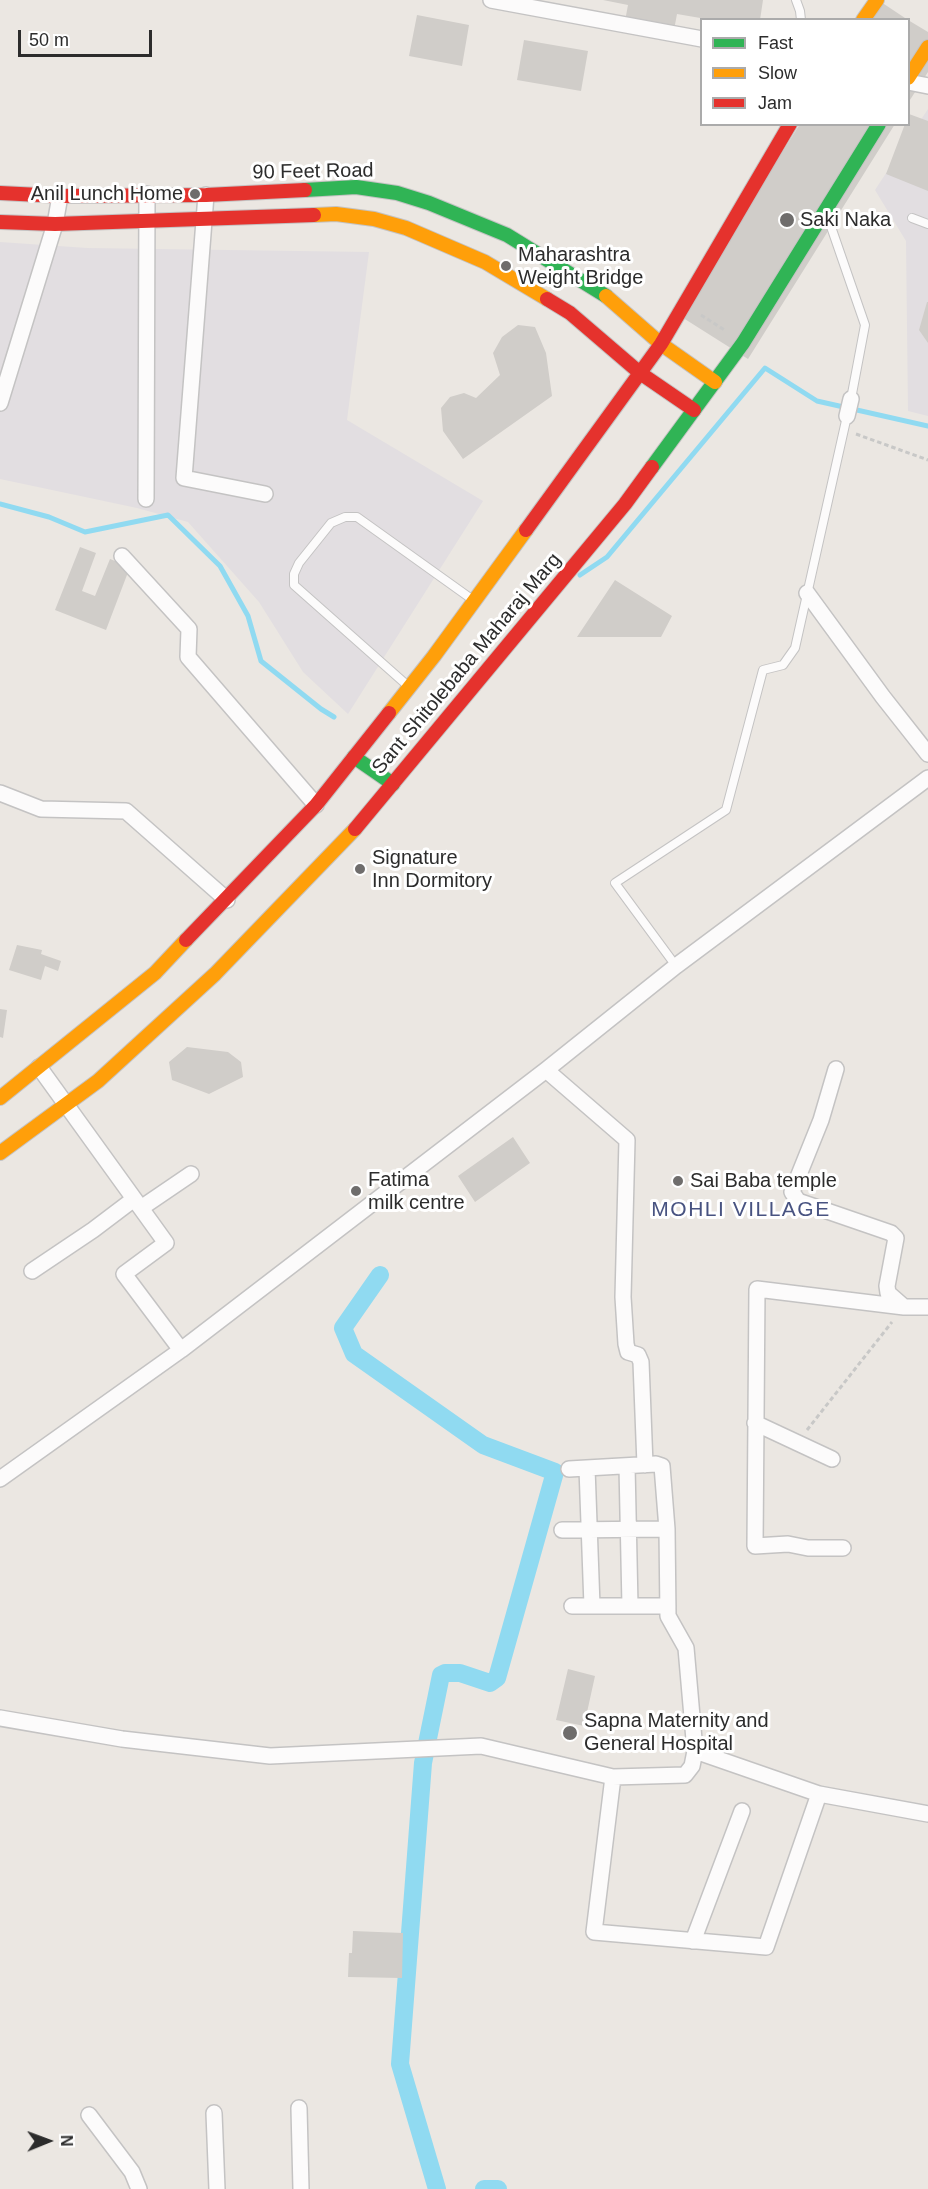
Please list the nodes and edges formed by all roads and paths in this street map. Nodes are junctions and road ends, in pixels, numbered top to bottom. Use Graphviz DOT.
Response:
graph roads {
  1 [pos="491,0"];
  2 [pos="796,0"];
  3 [pos="876,0"];
  4 [pos="801,18"];
  5 [pos="863,18"];
  6 [pos="700,39"];
  7 [pos="928,47"];
  8 [pos="910,76"];
  9 [pos="910,82"];
  10 [pos="928,86"];
  11 [pos="789,126"];
  12 [pos="878,126"];
  13 [pos="0,194"];
  14 [pos="147,194"];
  15 [pos="206,195"];
  16 [pos="60,196"];
  17 [pos="825,211"];
  18 [pos="912,218"];
  19 [pos="149,220"];
  20 [pos="205,220"];
  21 [pos="0,222"];
  22 [pos="55,224"];
  23 [pos="928,224"];
  24 [pos="701,314"];
  25 [pos="743,343"];
  26 [pos="661,344"];
  27 [pos="640,373"];
  28 [pos="715,382"];
  29 [pos="851,399"];
  30 [pos="0,403"];
  31 [pos="694,410"];
  32 [pos="846,423"];
  33 [pos="928,460"];
  34 [pos="265,494"];
  35 [pos="146,499"];
  36 [pos="122,556"];
  37 [pos="807,593"];
  38 [pos="474,600"];
  39 [pos="409,687"];
  40 [pos="928,754"];
  41 [pos="354,757"];
  42 [pos="928,778"];
  43 [pos="393,784"];
  44 [pos="0,793"];
  45 [pos="316,805"];
  46 [pos="227,900"];
  47 [pos="676,966"];
  48 [pos="39,1067"];
  49 [pos="837,1069"];
  50 [pos="546,1070"];
  51 [pos="0,1098"];
  52 [pos="67,1104"];
  53 [pos="0,1153"];
  54 [pos="191,1173"];
  55 [pos="138,1203"];
  56 [pos="33,1271"];
  57 [pos="904,1307"];
  58 [pos="928,1307"];
  59 [pos="181,1350"];
  60 [pos="755,1423"];
  61 [pos="798,1443"];
  62 [pos="832,1459"];
  63 [pos="645,1465"];
  64 [pos="627,1466"];
  65 [pos="587,1468"];
  66 [pos="569,1469"];
  67 [pos="0,1479"];
  68 [pos="591,1529"];
  69 [pos="666,1529"];
  70 [pos="562,1530"];
  71 [pos="628,1530"];
  72 [pos="843,1548"];
  73 [pos="572,1606"];
  74 [pos="592,1606"];
  75 [pos="630,1606"];
  76 [pos="668,1606"];
  77 [pos="0,1718"];
  78 [pos="695,1751"];
  79 [pos="613,1778"];
  80 [pos="819,1794"];
  81 [pos="742,1810"];
  82 [pos="928,1814"];
  83 [pos="693,1941"];
  84 [pos="299,2108"];
  85 [pos="214,2113"];
  86 [pos="89,2115"];
  87 [pos="139,2189"];
  88 [pos="218,2189"];
  89 [pos="301,2189"];
  1 -- 6 [label="street"];
  2 -- 4 [label="lane"];
  3 -- 5 [label="main road"];
  7 -- 8 [label="main road"];
  9 -- 10 [label="street"];
  11 -- 26 [label="main road, Sant Shitolebaba Maharaj Marg"];
  12 -- 17 [label="main road, Sant Shitolebaba Maharaj Marg"];
  13 -- 16 [label="main road, 90 Feet Road"];
  14 -- 15 [label="main road, 90 Feet Road"];
  14 -- 16 [label="main road, 90 Feet Road"];
  14 -- 19 [label="street"];
  15 -- 20 [label="street"];
  15 -- 26 [label="main road, 90 Feet Road"];
  16 -- 22 [label="street"];
  17 -- 25 [label="main road, Sant Shitolebaba Maharaj Marg"];
  17 -- 29 [label="lane"];
  18 -- 23 [label="lane"];
  19 -- 20 [label="main road"];
  19 -- 22 [label="main road"];
  19 -- 35 [label="street"];
  20 -- 27 [label="main road"];
  20 -- 34 [label="street"];
  21 -- 22 [label="main road"];
  22 -- 30 [label="street"];
  24 -- 25 [label="path"];
  25 -- 28 [label="main road, Sant Shitolebaba Maharaj Marg"];
  26 -- 27 [label="main road, Sant Shitolebaba Maharaj Marg"];
  26 -- 28 [label="main road, 90 Feet Road"];
  27 -- 31 [label="main road"];
  27 -- 38 [label="main road, Sant Shitolebaba Maharaj Marg"];
  28 -- 31 [label="main road, Sant Shitolebaba Maharaj Marg"];
  29 -- 32 [label="street"];
  31 -- 43 [label="main road, Sant Shitolebaba Maharaj Marg"];
  32 -- 33 [label="path"];
  32 -- 37 [label="lane"];
  36 -- 45 [label="street"];
  37 -- 40 [label="street"];
  37 -- 47 [label="lane"];
  38 -- 39 [label="main road, Sant Shitolebaba Maharaj Marg"];
  38 -- 39 [label="lane"];
  39 -- 41 [label="main road, Sant Shitolebaba Maharaj Marg"];
  41 -- 43 [label="main road"];
  41 -- 45 [label="main road, Sant Shitolebaba Maharaj Marg"];
  42 -- 47 [label="street"];
  43 -- 52 [label="main road, Sant Shitolebaba Maharaj Marg"];
  44 -- 46 [label="street"];
  45 -- 46 [label="main road, Sant Shitolebaba Maharaj Marg"];
  46 -- 48 [label="main road, Sant Shitolebaba Maharaj Marg"];
  47 -- 50 [label="street"];
  48 -- 51 [label="main road, Sant Shitolebaba Maharaj Marg"];
  48 -- 52 [label="street"];
  49 -- 57 [label="street"];
  50 -- 59 [label="street"];
  50 -- 63 [label="street"];
  52 -- 53 [label="main road, Sant Shitolebaba Maharaj Marg"];
  52 -- 55 [label="street"];
  54 -- 55 [label="street"];
  55 -- 56 [label="street"];
  55 -- 59 [label="street"];
  57 -- 58 [label="street"];
  57 -- 60 [label="street"];
  57 -- 61 [label="path"];
  59 -- 67 [label="street"];
  60 -- 61 [label="street"];
  60 -- 72 [label="street"];
  61 -- 62 [label="street"];
  63 -- 64 [label="street"];
  63 -- 69 [label="street"];
  64 -- 65 [label="street"];
  64 -- 71 [label="street"];
  65 -- 66 [label="street"];
  65 -- 68 [label="street"];
  68 -- 70 [label="street"];
  68 -- 71 [label="street"];
  68 -- 74 [label="street"];
  69 -- 71 [label="street"];
  69 -- 76 [label="street"];
  71 -- 75 [label="street"];
  73 -- 74 [label="street"];
  74 -- 75 [label="street"];
  75 -- 76 [label="street"];
  76 -- 78 [label="street"];
  77 -- 79 [label="street"];
  78 -- 79 [label="street"];
  78 -- 80 [label="street"];
  79 -- 83 [label="street"];
  80 -- 82 [label="street"];
  80 -- 83 [label="street"];
  81 -- 83 [label="street"];
  84 -- 89 [label="street"];
  85 -- 88 [label="street"];
  86 -- 87 [label="street"];
}
